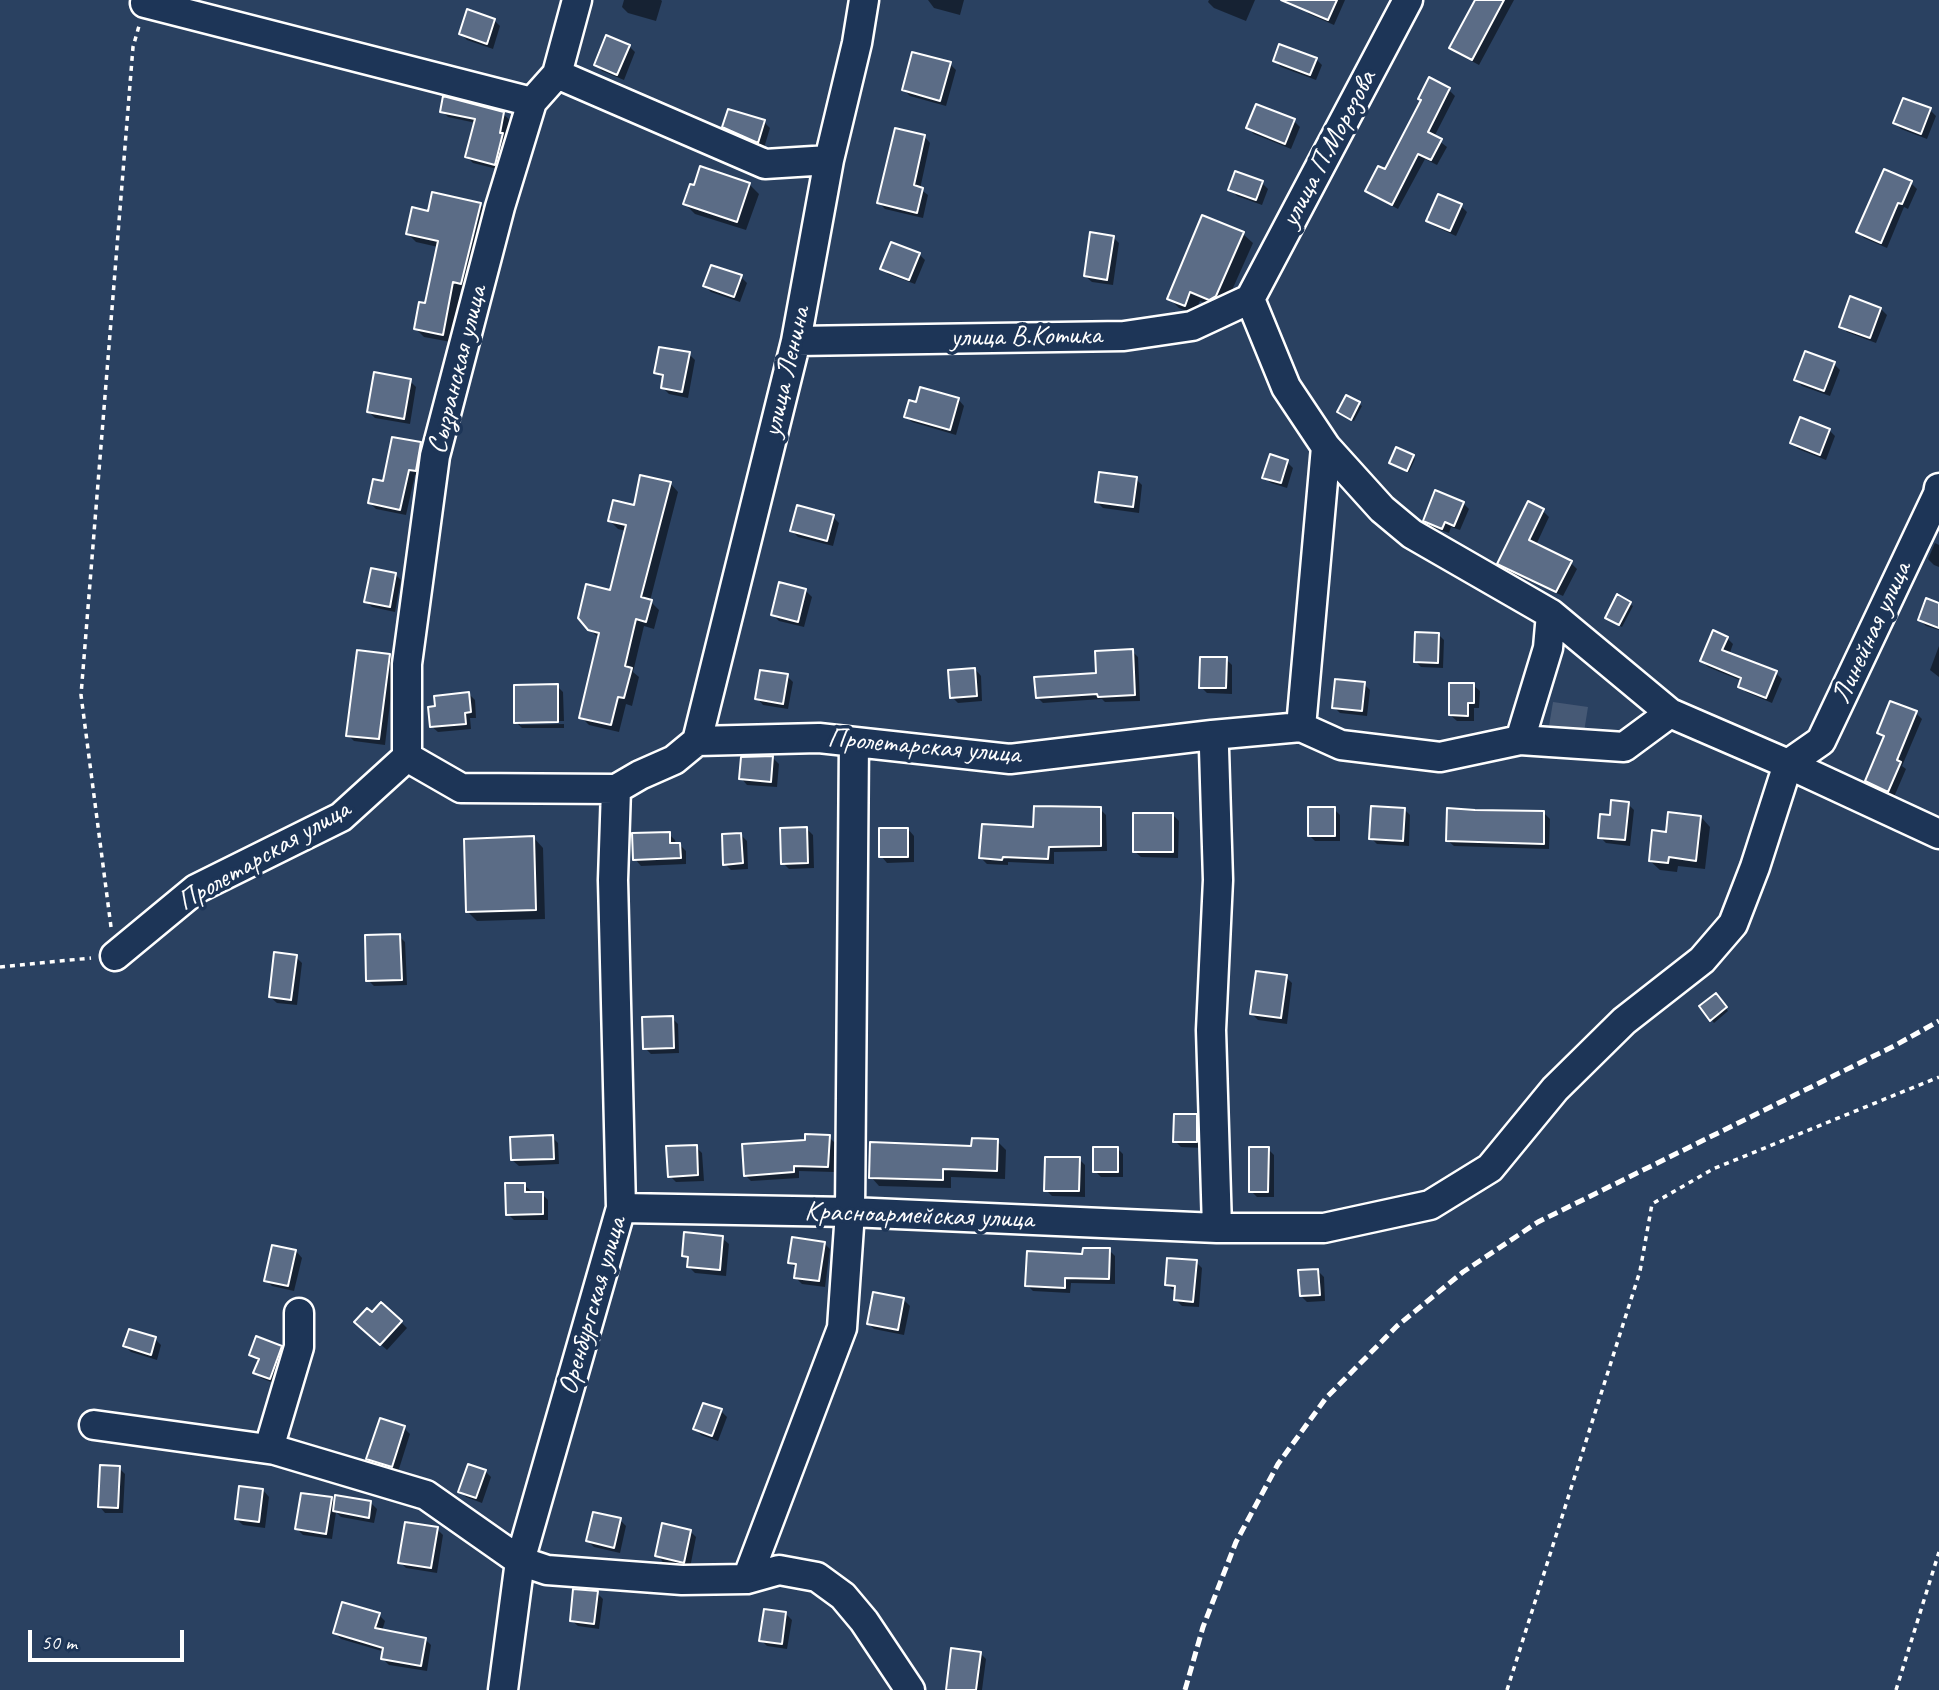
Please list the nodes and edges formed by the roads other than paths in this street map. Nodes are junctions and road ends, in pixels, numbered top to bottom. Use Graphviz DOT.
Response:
graph roads {
  1 [pos="577,0"];
  2 [pos="864,0"];
  3 [pos="1408,0"];
  4 [pos="145,3"];
  5 [pos="557,74"];
  6 [pos="532,102"];
  7 [pos="829,160"];
  8 [pos="1250,299"];
  9 [pos="796,341"];
  10 [pos="1326,447"];
  11 [pos="1939,488"];
  12 [pos="1551,614"];
  13 [pos="1670,713"];
  14 [pos="1301,727"];
  15 [pos="1212,735"];
  16 [pos="1520,740"];
  17 [pos="697,741"];
  18 [pos="854,742"];
  19 [pos="407,757"];
  20 [pos="1788,764"];
  21 [pos="616,789"];
  22 [pos="1939,834"];
  23 [pos="115,956"];
  24 [pos="621,1208"];
  25 [pos="850,1212"];
  26 [pos="1217,1228"];
  27 [pos="299,1313"];
  28 [pos="94,1425"];
  29 [pos="269,1448"];
  30 [pos="520,1561"];
  31 [pos="747,1579"];
  32 [pos="503,1690"];
  33 [pos="910,1690"];
  1 -- 5 [label="street, Сызранская улица"];
  2 -- 7 [label="street, улица Ленина"];
  3 -- 8 [label="street, улица П.Морозова"];
  4 -- 6 [label="street"];
  5 -- 6 [label="street, Сызранская улица"];
  5 -- 7 [label="street"];
  6 -- 19 [label="street, Сызранская улица"];
  7 -- 9 [label="street, улица Ленина"];
  8 -- 9 [label="street, улица В.Котика"];
  8 -- 10 [label="street"];
  9 -- 17 [label="street, улица Ленина"];
  10 -- 12 [label="street"];
  10 -- 14 [label="street"];
  11 -- 20 [label="street, Линейная улица"];
  12 -- 13 [label="street"];
  12 -- 16 [label="street"];
  13 -- 16 [label="street, Пролетарская улица"];
  13 -- 20 [label="street"];
  14 -- 15 [label="street, Пролетарская улица"];
  14 -- 16 [label="street, Пролетарская улица"];
  15 -- 18 [label="street, Пролетарская улица"];
  15 -- 26 [label="street"];
  17 -- 18 [label="street, Пролетарская улица"];
  17 -- 21 [label="street"];
  18 -- 25 [label="street"];
  19 -- 21 [label="street"];
  19 -- 23 [label="street, Пролетарская улица"];
  20 -- 22 [label="street"];
  20 -- 26 [label="street, Красноармейская улица"];
  21 -- 24 [label="street, Оренбургская улица"];
  24 -- 25 [label="street, Красноармейская улица"];
  24 -- 30 [label="street, Оренбургская улица"];
  25 -- 26 [label="street, Красноармейская улица"];
  25 -- 31 [label="street"];
  27 -- 29 [label="street"];
  28 -- 29 [label="street"];
  29 -- 30 [label="street"];
  30 -- 31 [label="street"];
  30 -- 32 [label="street, Оренбургская улица"];
  31 -- 33 [label="street"];
}
